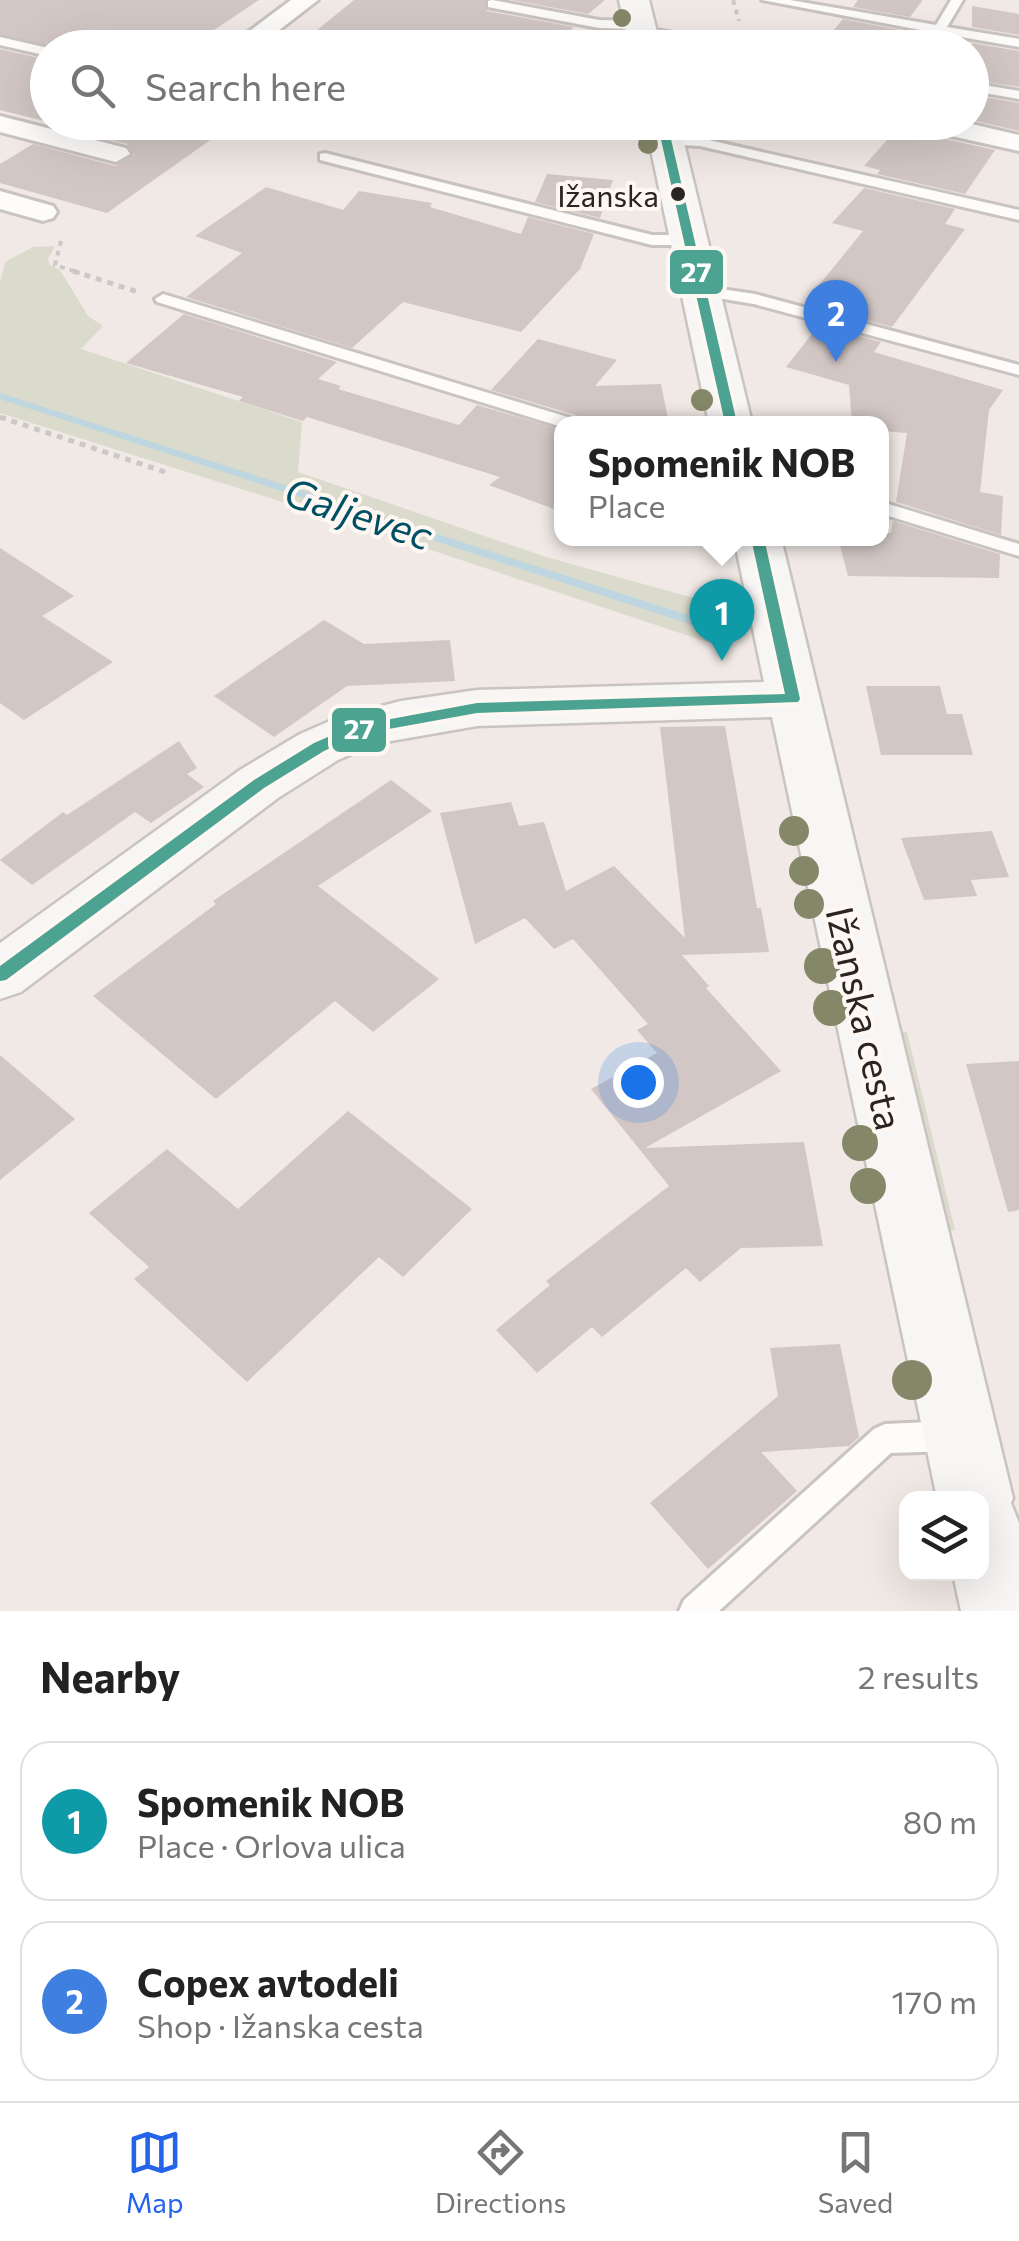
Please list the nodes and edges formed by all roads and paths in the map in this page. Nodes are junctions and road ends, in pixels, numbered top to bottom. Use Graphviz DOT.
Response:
graph roads {
  1 [pos="306,0"];
  2 [pos="768,0"];
  3 [pos="958,0"];
  4 [pos="492,4"];
  5 [pos="640,26"];
  6 [pos="940,29"];
  7 [pos="264,30"];
  8 [pos="946,30"];
  9 [pos="989,38"];
  10 [pos="0,41"];
  11 [pos="1019,43"];
  12 [pos="30,48"];
  13 [pos="989,90"];
  14 [pos="1019,96"];
  15 [pos="0,124"];
  16 [pos="30,132"];
  17 [pos="989,137"];
  18 [pos="62,140"];
  19 [pos="666,140"];
  20 [pos="693,140"];
  21 [pos="1019,144"];
  22 [pos="116,154"];
  23 [pos="325,157"];
  24 [pos="0,200"];
  25 [pos="43,212"];
  26 [pos="1019,215"];
  27 [pos="688,240"];
  28 [pos="700,291"];
  29 [pos="163,300"];
  30 [pos="1019,370"];
  31 [pos="728,416"];
  32 [pos="0,417"];
  33 [pos="554,420"];
  34 [pos="165,472"];
  35 [pos="889,510"];
  36 [pos="758,546"];
  37 [pos="1019,550"];
  38 [pos="793,699"];
  39 [pos="0,975"];
  40 [pos="961,1436"];
  41 [pos="974,1491"];
  42 [pos="989,1557"];
  43 [pos="695,1611"];
  44 [pos="1001,1611"];
  1 -- 7 [label="street"];
  2 -- 6 [label="lane"];
  3 -- 6 [label="lane"];
  4 -- 5 [label="lane"];
  6 -- 8 [label="lane"];
  9 -- 11 [label="lane"];
  10 -- 12 [label="lane"];
  13 -- 14 [label="lane"];
  15 -- 16 [label="street"];
  17 -- 21 [label="street"];
  18 -- 22 [label="street"];
  19 -- 27 [label="main road"];
  20 -- 26 [label="lane"];
  23 -- 27 [label="lane"];
  24 -- 25 [label="street"];
  25 -- 29 [label="path"];
  27 -- 28 [label="main road"];
  28 -- 30 [label="lane"];
  28 -- 31 [label="main road"];
  29 -- 33 [label="lane"];
  32 -- 34 [label="path"];
  35 -- 37 [label="lane"];
  36 -- 38 [label="main road, Ižanska cesta"];
  38 -- 39 [label="main road"];
  38 -- 40 [label="main road, Ižanska cesta"];
  40 -- 41 [label="main road, Ižanska cesta"];
  40 -- 43 [label="lane"];
  42 -- 44 [label="main road"];
}
